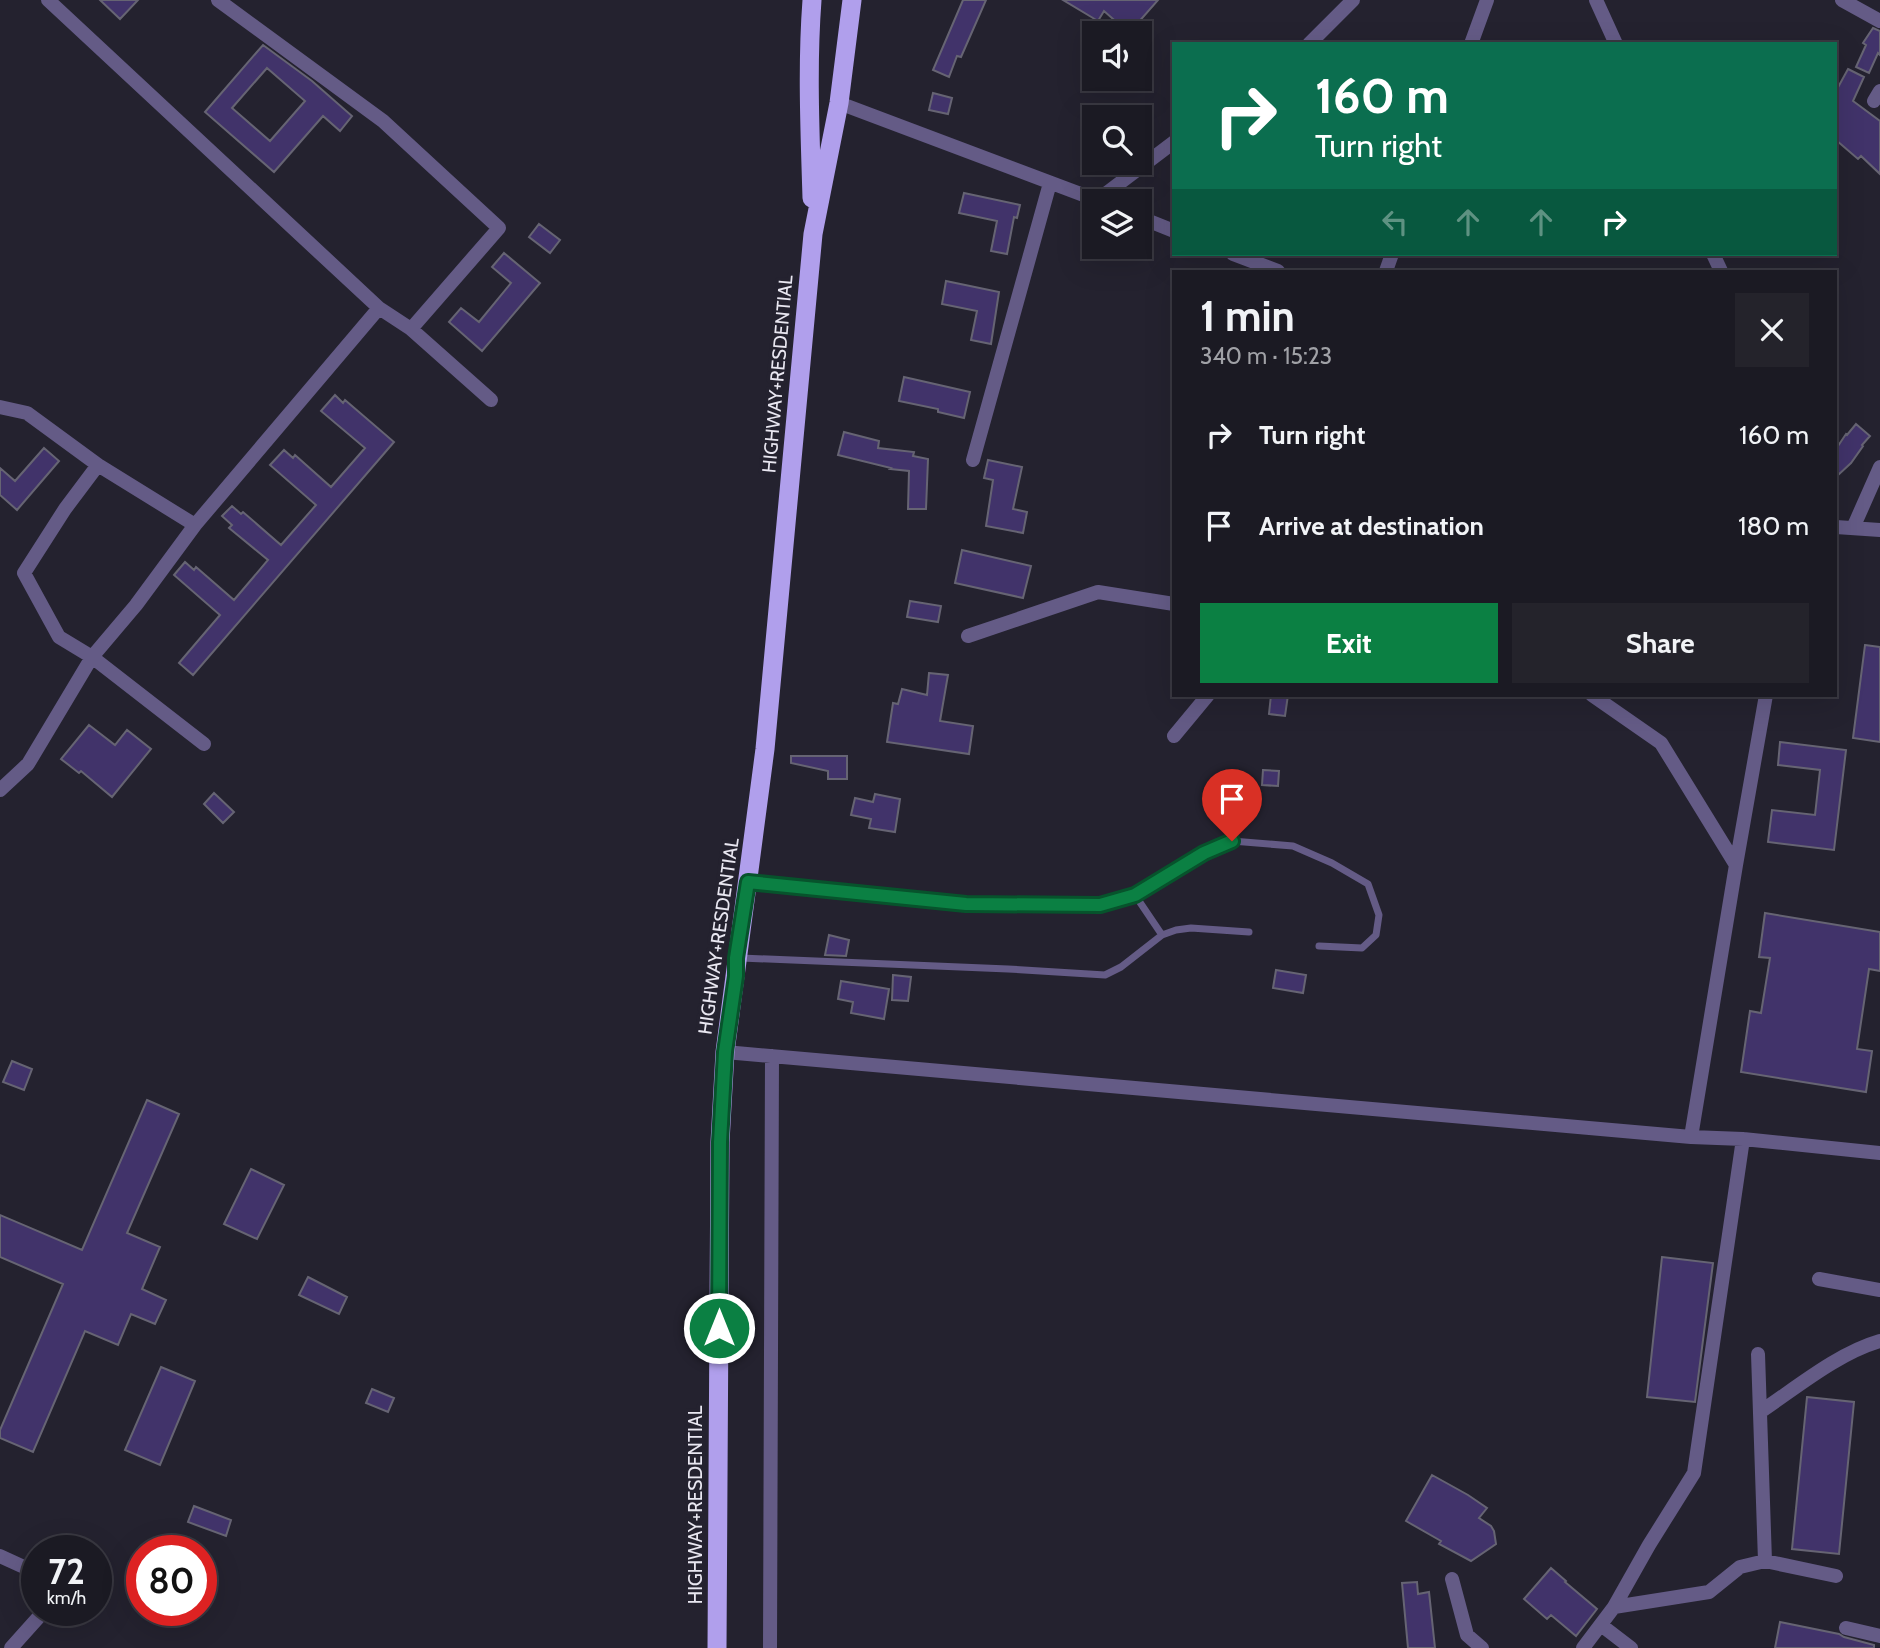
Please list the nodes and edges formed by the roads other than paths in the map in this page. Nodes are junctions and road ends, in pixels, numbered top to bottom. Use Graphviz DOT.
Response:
graph roads {
  1 [pos="48,0"];
  2 [pos="218,0"];
  3 [pos="812,0"];
  4 [pos="852,0"];
  5 [pos="1353,0"];
  6 [pos="1487,0"];
  7 [pos="1596,0"];
  8 [pos="1842,0"];
  9 [pos="1880,21"];
  10 [pos="1310,42"];
  11 [pos="1472,42"];
  12 [pos="1615,42"];
  13 [pos="839,103"];
  14 [pos="1172,144"];
  15 [pos="1050,183"];
  16 [pos="1112,189"];
  17 [pos="1082,195"];
  18 [pos="1152,222"];
  19 [pos="1172,229"];
  20 [pos="813,234"];
  21 [pos="1238,256"];
  22 [pos="1275,270"];
  23 [pos="379,308"];
  24 [pos="411,329"];
  25 [pos="491,400"];
  26 [pos="0,407"];
  27 [pos="973,460"];
  28 [pos="98,465"];
  29 [pos="1880,467"];
  30 [pos="195,525"];
  31 [pos="1837,527"];
  32 [pos="1853,528"];
  33 [pos="1880,530"];
  34 [pos="1172,604"];
  35 [pos="968,636"];
  36 [pos="92,657"];
  37 [pos="1206,697"];
  38 [pos="1595,697"];
  39 [pos="1766,697"];
  40 [pos="1174,736"];
  41 [pos="204,744"];
  42 [pos="0,790"];
  43 [pos="1736,865"];
  44 [pos="748,882"];
  45 [pos="1135,895"];
  46 [pos="1249,932"];
  47 [pos="1162,935"];
  48 [pos="1319,946"];
  49 [pos="736,958"];
  50 [pos="725,1052"];
  51 [pos="772,1056"];
  52 [pos="1691,1137"];
  53 [pos="1743,1139"];
  54 [pos="1880,1153"];
  55 [pos="1819,1279"];
  56 [pos="1880,1290"];
  57 [pos="1880,1341"];
  58 [pos="1758,1354"];
  59 [pos="1760,1412"];
  60 [pos="0,1556"];
  61 [pos="1765,1561"];
  62 [pos="21,1566"];
  63 [pos="1836,1576"];
  64 [pos="1451,1579"];
  65 [pos="1615,1607"];
  66 [pos="1601,1625"];
  67 [pos="31,1626"];
  68 [pos="1846,1628"];
  69 [pos="1880,1636"];
  70 [pos="11,1648"];
  71 [pos="717,1648"];
  72 [pos="770,1648"];
  73 [pos="1482,1648"];
  74 [pos="1583,1648"];
  75 [pos="1631,1648"];
  1 -- 23 [label="street"];
  2 -- 24 [label="street"];
  3 -- 20 [label="highway"];
  4 -- 13 [label="highway"];
  5 -- 10 [label="street"];
  6 -- 11 [label="street"];
  7 -- 12 [label="street"];
  8 -- 9 [label="street"];
  13 -- 15 [label="street"];
  13 -- 20 [label="highway"];
  14 -- 16 [label="street"];
  15 -- 17 [label="street"];
  15 -- 27 [label="street"];
  18 -- 19 [label="street"];
  20 -- 44 [label="highway, HIGHWAY+RESDENTIAL"];
  21 -- 22 [label="street"];
  23 -- 24 [label="street"];
  23 -- 30 [label="street"];
  24 -- 25 [label="street"];
  26 -- 28 [label="street"];
  28 -- 30 [label="street"];
  28 -- 36 [label="street"];
  29 -- 32 [label="street"];
  30 -- 36 [label="street"];
  31 -- 32 [label="street"];
  32 -- 33 [label="street"];
  34 -- 35 [label="street"];
  36 -- 41 [label="street"];
  36 -- 42 [label="street"];
  37 -- 40 [label="street"];
  38 -- 43 [label="street"];
  39 -- 43 [label="street"];
  43 -- 52 [label="street"];
  44 -- 45 [label="lane"];
  44 -- 49 [label="highway, HIGHWAY+RESDENTIAL"];
  45 -- 47 [label="lane"];
  45 -- 48 [label="lane"];
  46 -- 47 [label="lane"];
  47 -- 49 [label="lane"];
  49 -- 50 [label="highway, HIGHWAY+RESDENTIAL"];
  50 -- 51 [label="street"];
  50 -- 71 [label="highway, HIGHWAY+RESDENTIAL"];
  51 -- 52 [label="street"];
  51 -- 72 [label="street"];
  52 -- 53 [label="street"];
  53 -- 54 [label="street"];
  53 -- 65 [label="street"];
  55 -- 56 [label="street"];
  57 -- 59 [label="street"];
  58 -- 59 [label="street"];
  59 -- 61 [label="street"];
  60 -- 62 [label="street"];
  61 -- 63 [label="street"];
  61 -- 65 [label="street"];
  64 -- 73 [label="street"];
  65 -- 66 [label="street"];
  66 -- 74 [label="street"];
  66 -- 75 [label="street"];
  67 -- 70 [label="street"];
  68 -- 69 [label="street"];
}
